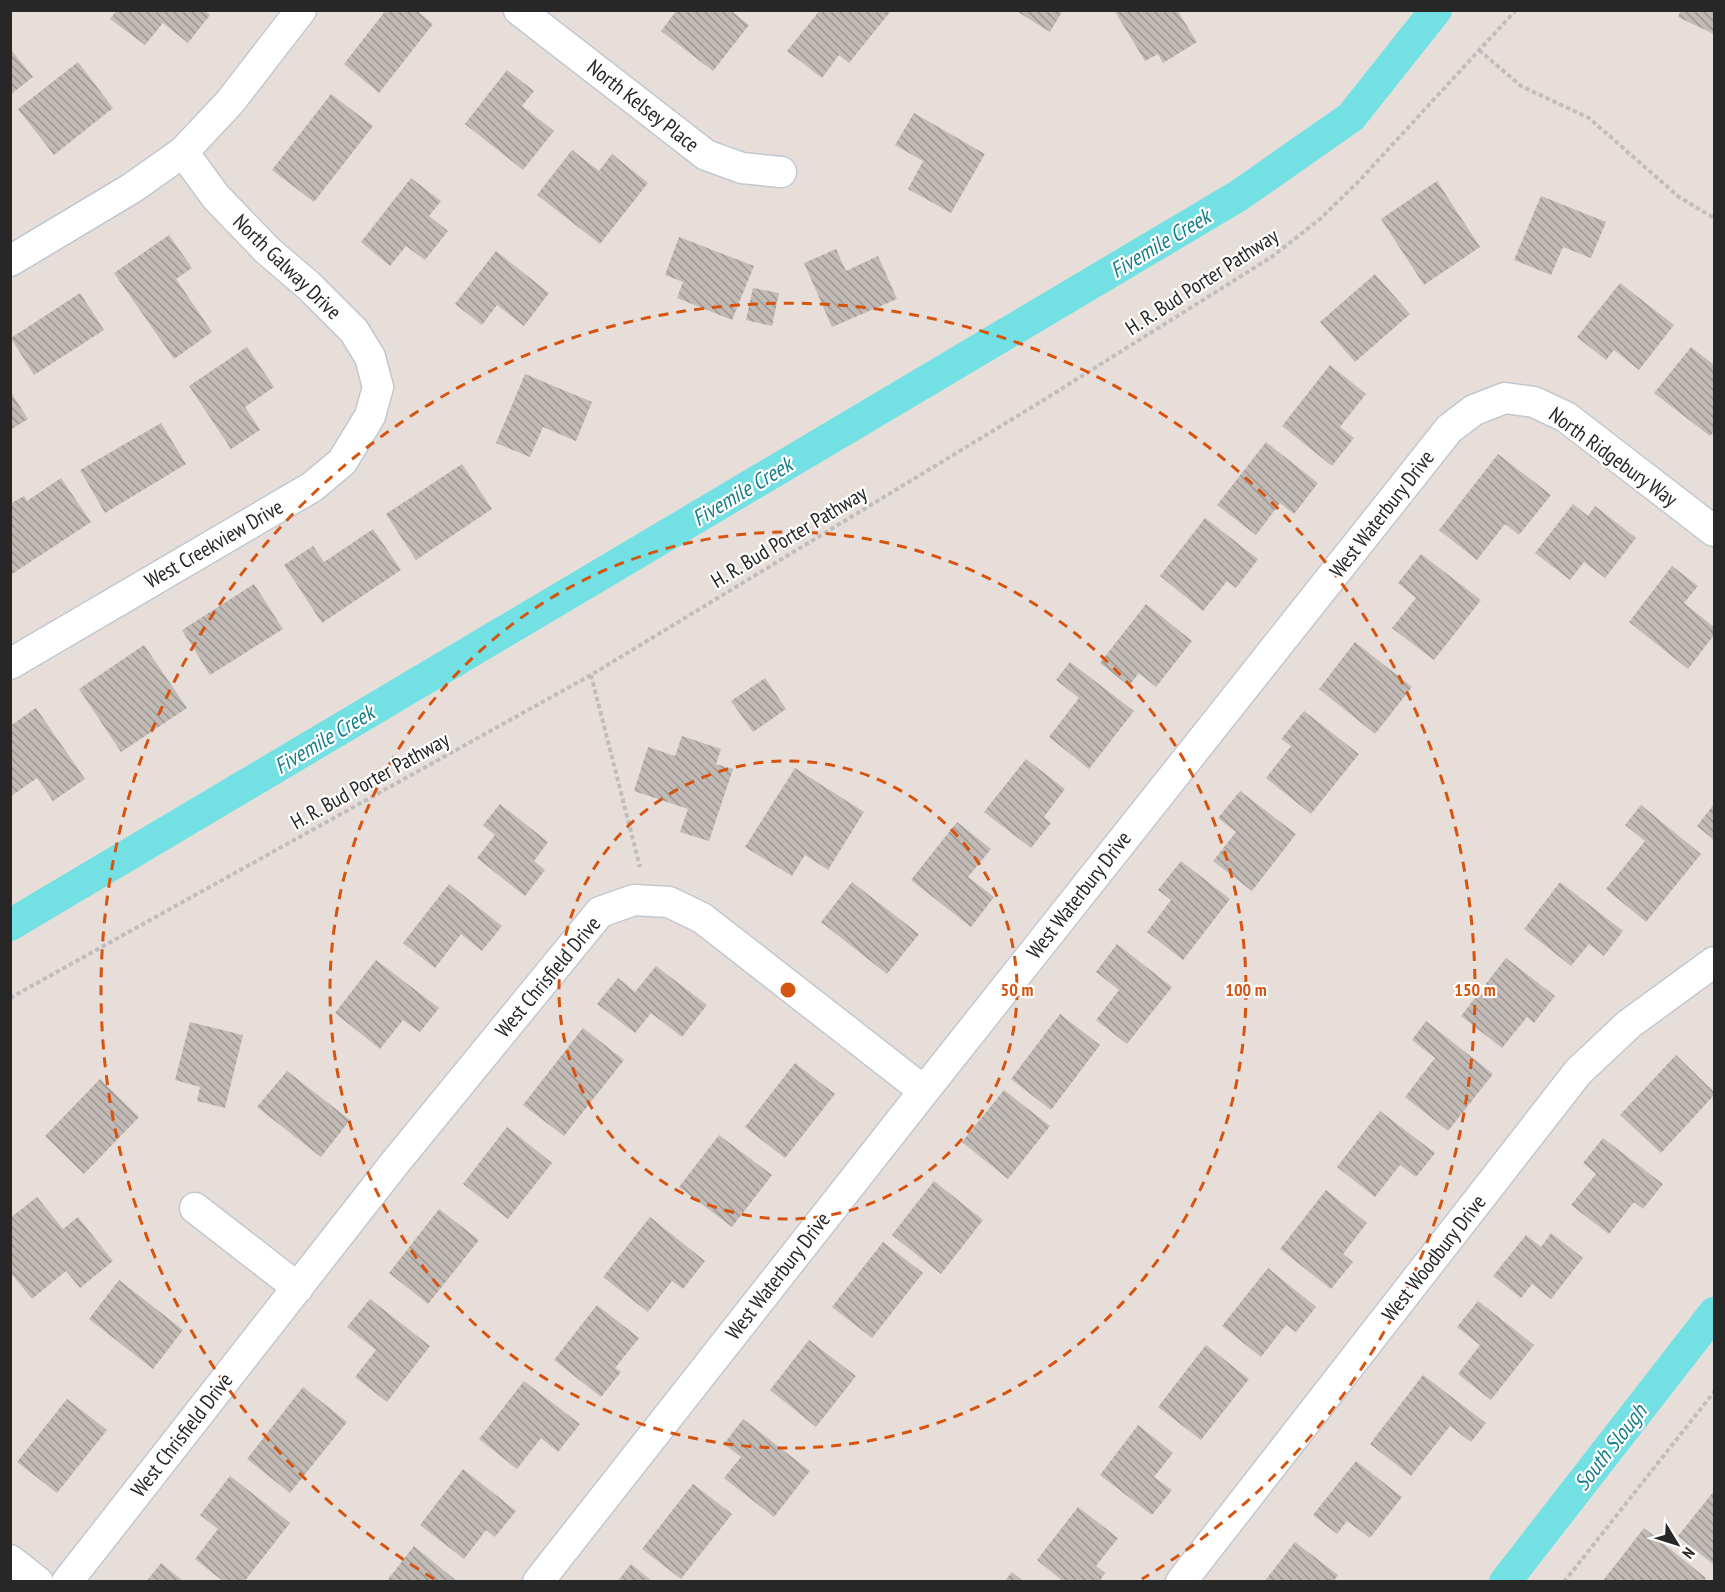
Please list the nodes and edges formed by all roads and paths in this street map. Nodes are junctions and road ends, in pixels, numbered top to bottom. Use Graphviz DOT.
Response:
graph roads {
  1 [pos="301,10"];
  2 [pos="519,10"];
  3 [pos="1515,10"];
  4 [pos="1479,50"];
  5 [pos="183,152"];
  6 [pos="782,172"];
  7 [pos="1714,218"];
  8 [pos="10,261"];
  9 [pos="378,387"];
  10 [pos="1505,398"];
  11 [pos="1714,531"];
  12 [pos="10,664"];
  13 [pos="591,675"];
  14 [pos="640,867"];
  15 [pos="1714,962"];
  16 [pos="10,998"];
  17 [pos="924,1091"];
  18 [pos="195,1208"];
  19 [pos="298,1288"];
  20 [pos="1714,1392"];
  21 [pos="10,1560"];
  22 [pos="38,1581"];
  23 [pos="67,1581"];
  24 [pos="538,1581"];
  25 [pos="1181,1581"];
  26 [pos="1564,1581"];
  1 -- 5 [label="street"];
  2 -- 6 [label="street, North Kelsey Place"];
  3 -- 4 [label="path, H. R. Bud Porter Pathway"];
  4 -- 7 [label="path"];
  4 -- 13 [label="path, H. R. Bud Porter Pathway"];
  5 -- 8 [label="street"];
  5 -- 9 [label="street, North Galway Drive"];
  9 -- 12 [label="street, West Creekview Drive"];
  10 -- 11 [label="street, North Ridgebury Way"];
  10 -- 17 [label="street, West Waterbury Drive"];
  13 -- 14 [label="path"];
  13 -- 16 [label="path, H. R. Bud Porter Pathway"];
  15 -- 25 [label="street, West Woodbury Drive"];
  17 -- 19 [label="street, West Chrisfield Drive"];
  17 -- 24 [label="street, West Waterbury Drive"];
  18 -- 19 [label="street"];
  19 -- 23 [label="street, West Chrisfield Drive"];
  20 -- 26 [label="path"];
  21 -- 22 [label="street"];
}
